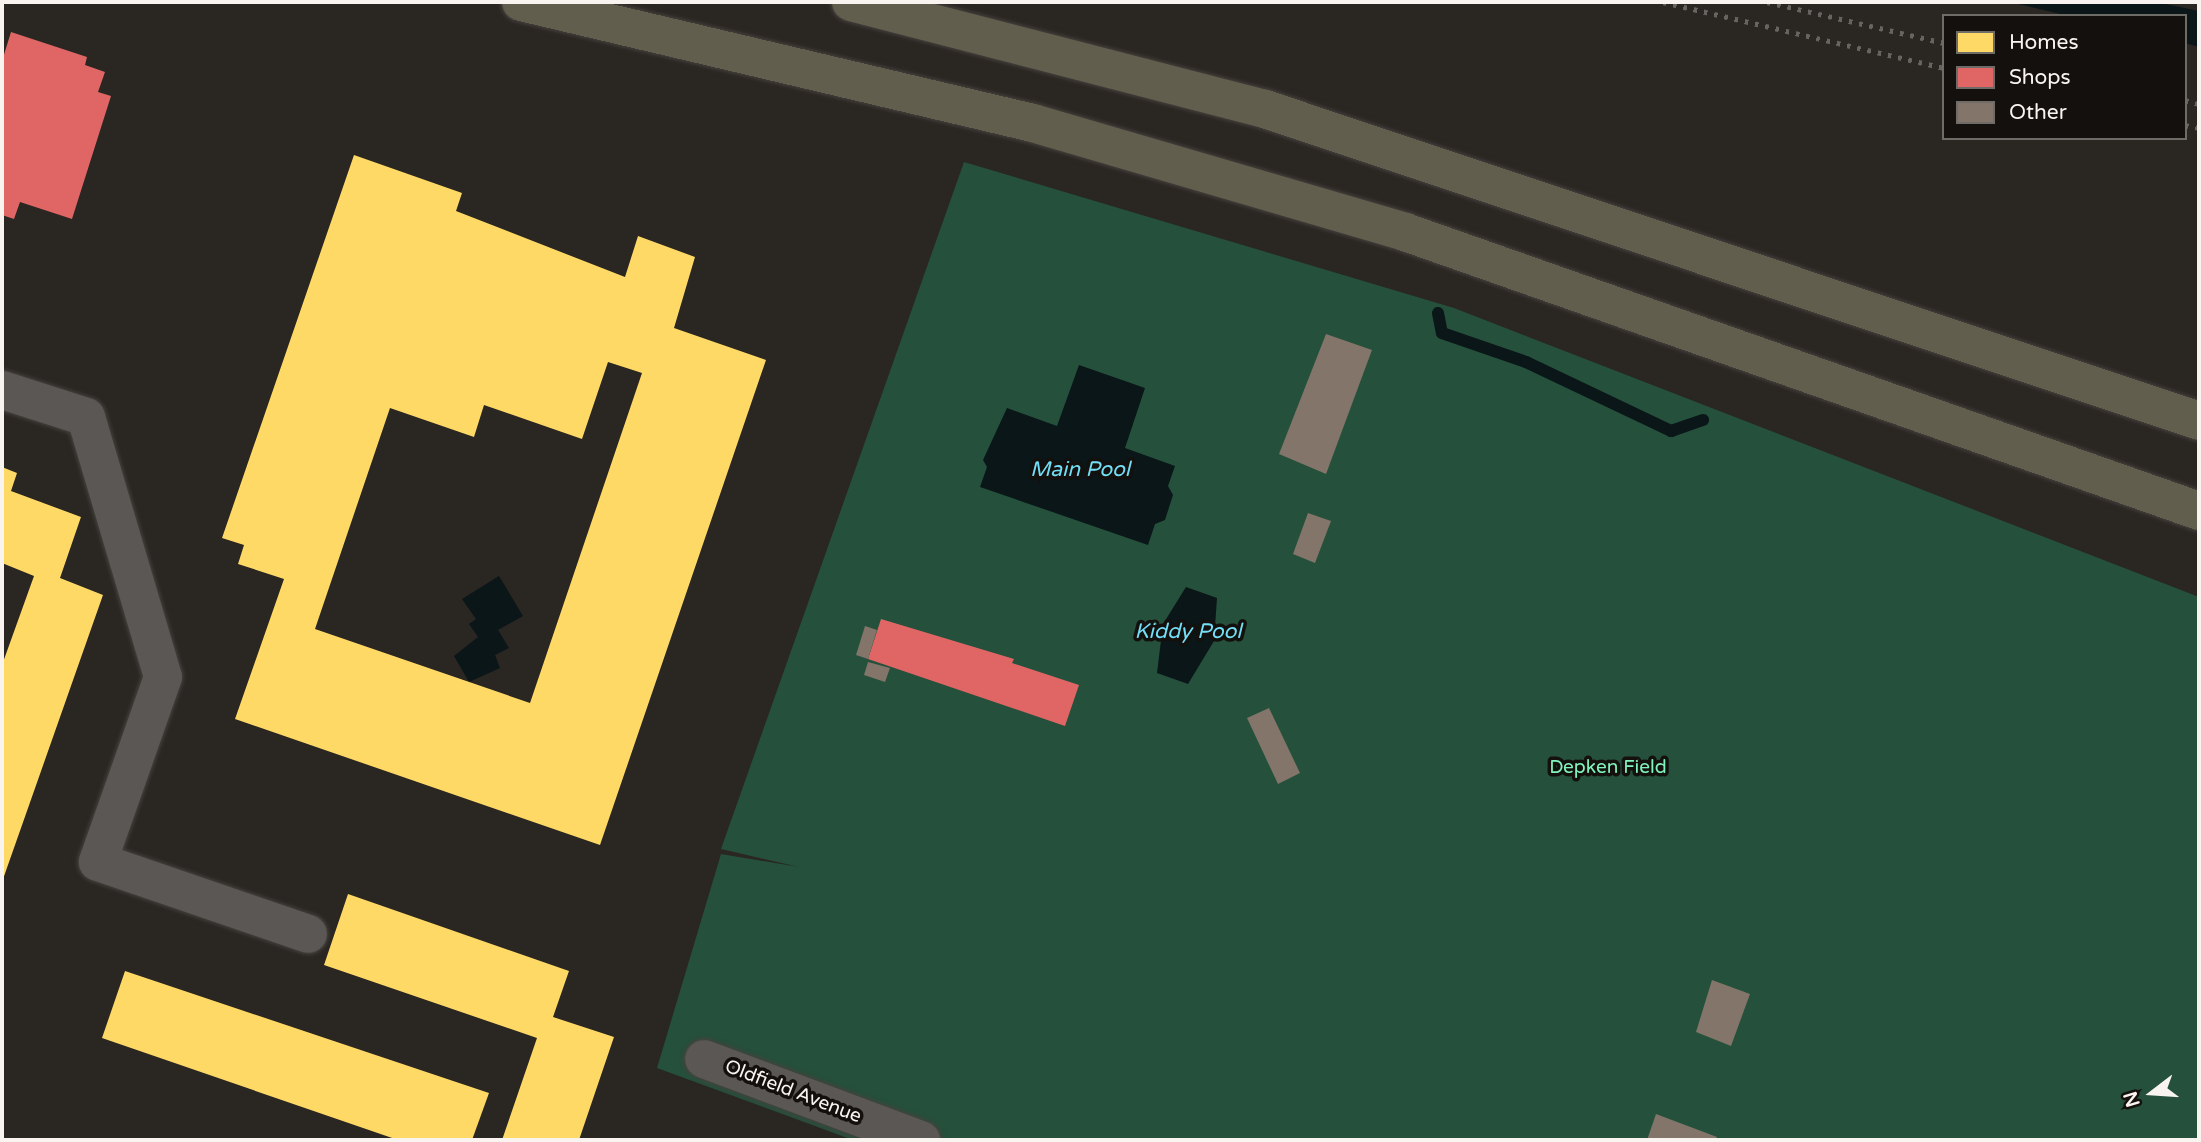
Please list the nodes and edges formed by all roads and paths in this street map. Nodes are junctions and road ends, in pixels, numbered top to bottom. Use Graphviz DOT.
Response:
graph roads {
  1 [pos="521,2"];
  2 [pos="851,2"];
  3 [pos="2,390"];
  4 [pos="2199,421"];
  5 [pos="2199,511"];
  6 [pos="308,934"];
  7 [pos="704,1059"];
  8 [pos="921,1140"];
  1 -- 5 [label="highway"];
  2 -- 4 [label="highway"];
  3 -- 6 [label="street"];
  7 -- 8 [label="street, Oldfield Avenue"];
}
